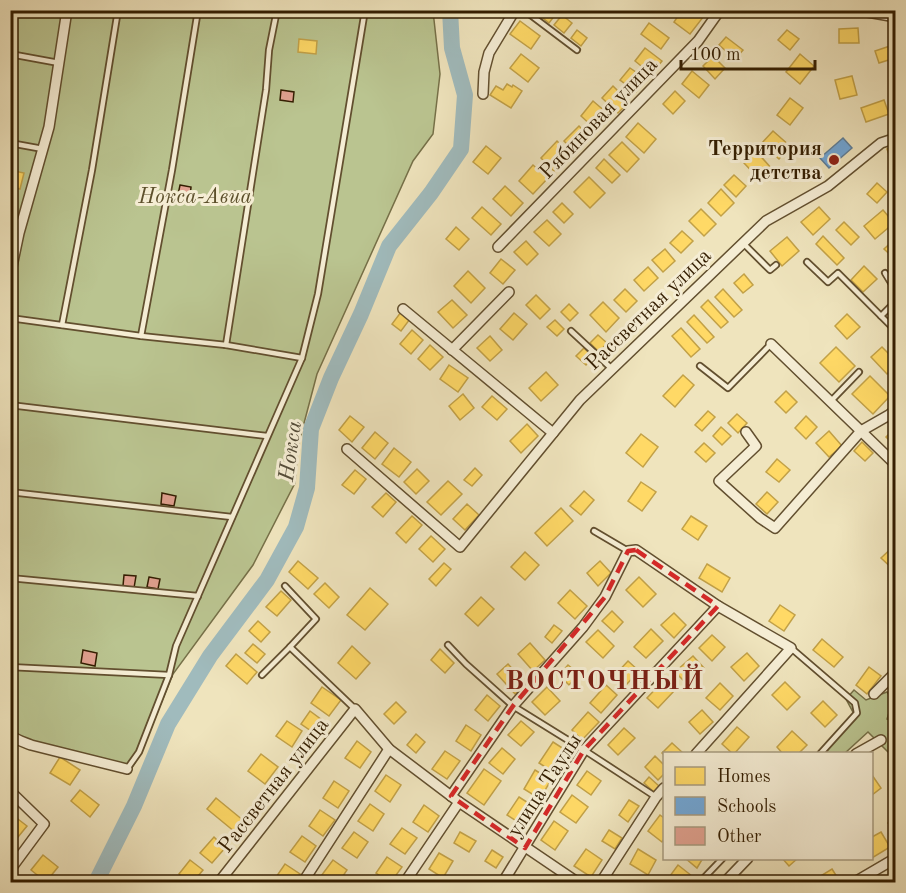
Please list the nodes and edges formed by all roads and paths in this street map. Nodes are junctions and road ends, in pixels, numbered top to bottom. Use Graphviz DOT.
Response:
graph roads {
  1 [pos="67,10"];
  2 [pos="118,10"];
  3 [pos="198,10"];
  4 [pos="277,10"];
  5 [pos="365,10"];
  6 [pos="515,10"];
  7 [pos="524,10"];
  8 [pos="720,10"];
  9 [pos="856,10"];
  10 [pos="896,17"];
  11 [pos="577,50"];
  12 [pos="10,54"];
  13 [pos="59,63"];
  14 [pos="483,94"];
  15 [pos="896,138"];
  16 [pos="10,143"];
  17 [pos="43,149"];
  18 [pos="15,232"];
  19 [pos="744,243"];
  20 [pos="498,247"];
  21 [pos="807,262"];
  22 [pos="776,265"];
  23 [pos="885,273"];
  24 [pos="10,276"];
  25 [pos="896,291"];
  26 [pos="509,292"];
  27 [pos="896,302"];
  28 [pos="403,309"];
  29 [pos="881,316"];
  30 [pos="10,318"];
  31 [pos="62,325"];
  32 [pos="571,331"];
  33 [pos="896,331"];
  34 [pos="141,336"];
  35 [pos="771,344"];
  36 [pos="226,345"];
  37 [pos="452,350"];
  38 [pos="302,358"];
  39 [pos="700,366"];
  40 [pos="612,369"];
  41 [pos="859,372"];
  42 [pos="831,402"];
  43 [pos="10,405"];
  44 [pos="896,409"];
  45 [pos="861,431"];
  46 [pos="746,432"];
  47 [pos="553,433"];
  48 [pos="267,436"];
  49 [pos="346,449"];
  50 [pos="896,465"];
  51 [pos="10,492"];
  52 [pos="232,517"];
  53 [pos="594,531"];
  54 [pos="628,551"];
  55 [pos="10,578"];
  56 [pos="285,586"];
  57 [pos="198,596"];
  58 [pos="718,606"];
  59 [pos="448,645"];
  60 [pos="290,647"];
  61 [pos="791,648"];
  62 [pos="10,667"];
  63 [pos="896,672"];
  64 [pos="169,675"];
  65 [pos="262,675"];
  66 [pos="874,694"];
  67 [pos="513,706"];
  68 [pos="355,709"];
  69 [pos="10,734"];
  70 [pos="881,740"];
  71 [pos="389,749"];
  72 [pos="584,750"];
  73 [pos="697,752"];
  74 [pos="821,752"];
  75 [pos="858,752"];
  76 [pos="127,769"];
  77 [pos="663,789"];
  78 [pos="10,791"];
  79 [pos="656,797"];
  80 [pos="455,799"];
  81 [pos="525,848"];
  82 [pos="896,858"];
  83 [pos="721,860"];
  84 [pos="746,860"];
  85 [pos="10,870"];
  86 [pos="219,882"];
  87 [pos="303,882"];
  88 [pos="405,882"];
  89 [pos="503,882"];
  90 [pos="577,882"];
  91 [pos="601,882"];
  92 [pos="700,882"];
  93 [pos="725,882"];
  94 [pos="855,882"];
  1 -- 13 [label="street"];
  2 -- 31 [label="lane"];
  3 -- 34 [label="lane"];
  4 -- 36 [label="lane"];
  5 -- 38 [label="lane"];
  6 -- 14 [label="street"];
  7 -- 11 [label="lane"];
  8 -- 20 [label="street, Рябиновая улица"];
  9 -- 10 [label="street"];
  12 -- 13 [label="lane"];
  13 -- 17 [label="street"];
  15 -- 19 [label="street, Рассветная улица"];
  16 -- 17 [label="lane"];
  17 -- 18 [label="street"];
  18 -- 24 [label="street"];
  19 -- 22 [label="lane"];
  19 -- 40 [label="street, Рассветная улица"];
  21 -- 29 [label="lane"];
  23 -- 25 [label="lane"];
  26 -- 37 [label="street"];
  27 -- 29 [label="lane"];
  28 -- 37 [label="street"];
  29 -- 33 [label="lane"];
  30 -- 31 [label="lane"];
  31 -- 34 [label="lane"];
  32 -- 40 [label="lane"];
  34 -- 36 [label="lane"];
  35 -- 39 [label="lane"];
  35 -- 42 [label="street"];
  36 -- 38 [label="lane"];
  37 -- 47 [label="street"];
  38 -- 48 [label="lane"];
  40 -- 47 [label="street, Рассветная улица"];
  41 -- 42 [label="lane"];
  42 -- 45 [label="street"];
  43 -- 48 [label="lane"];
  44 -- 45 [label="street"];
  45 -- 46 [label="street"];
  45 -- 50 [label="street"];
  47 -- 49 [label="street, Рассветная улица"];
  48 -- 52 [label="lane"];
  51 -- 52 [label="lane"];
  52 -- 57 [label="lane"];
  53 -- 54 [label="lane"];
  54 -- 58 [label="street"];
  54 -- 67 [label="street"];
  55 -- 57 [label="lane"];
  56 -- 60 [label="lane"];
  57 -- 64 [label="lane"];
  58 -- 61 [label="street"];
  58 -- 72 [label="street, улица Таулы"];
  59 -- 67 [label="lane"];
  60 -- 65 [label="lane"];
  60 -- 68 [label="lane"];
  61 -- 73 [label="street"];
  61 -- 74 [label="lane"];
  62 -- 64 [label="lane"];
  63 -- 66 [label="street"];
  64 -- 76 [label="lane"];
  67 -- 72 [label="lane"];
  67 -- 80 [label="street"];
  68 -- 71 [label="street"];
  68 -- 86 [label="street, Рассветная улица"];
  69 -- 76 [label="street"];
  70 -- 75 [label="street"];
  71 -- 80 [label="street"];
  71 -- 87 [label="street"];
  72 -- 79 [label="lane"];
  72 -- 81 [label="street, улица Таулы"];
  77 -- 79 [label="street"];
  78 -- 85 [label="street"];
  79 -- 91 [label="street"];
  80 -- 81 [label="street"];
  80 -- 88 [label="street"];
  81 -- 89 [label="street, улица Таулы"];
  81 -- 90 [label="street"];
  82 -- 94 [label="street"];
  83 -- 92 [label="lane"];
  84 -- 93 [label="street"];
}
